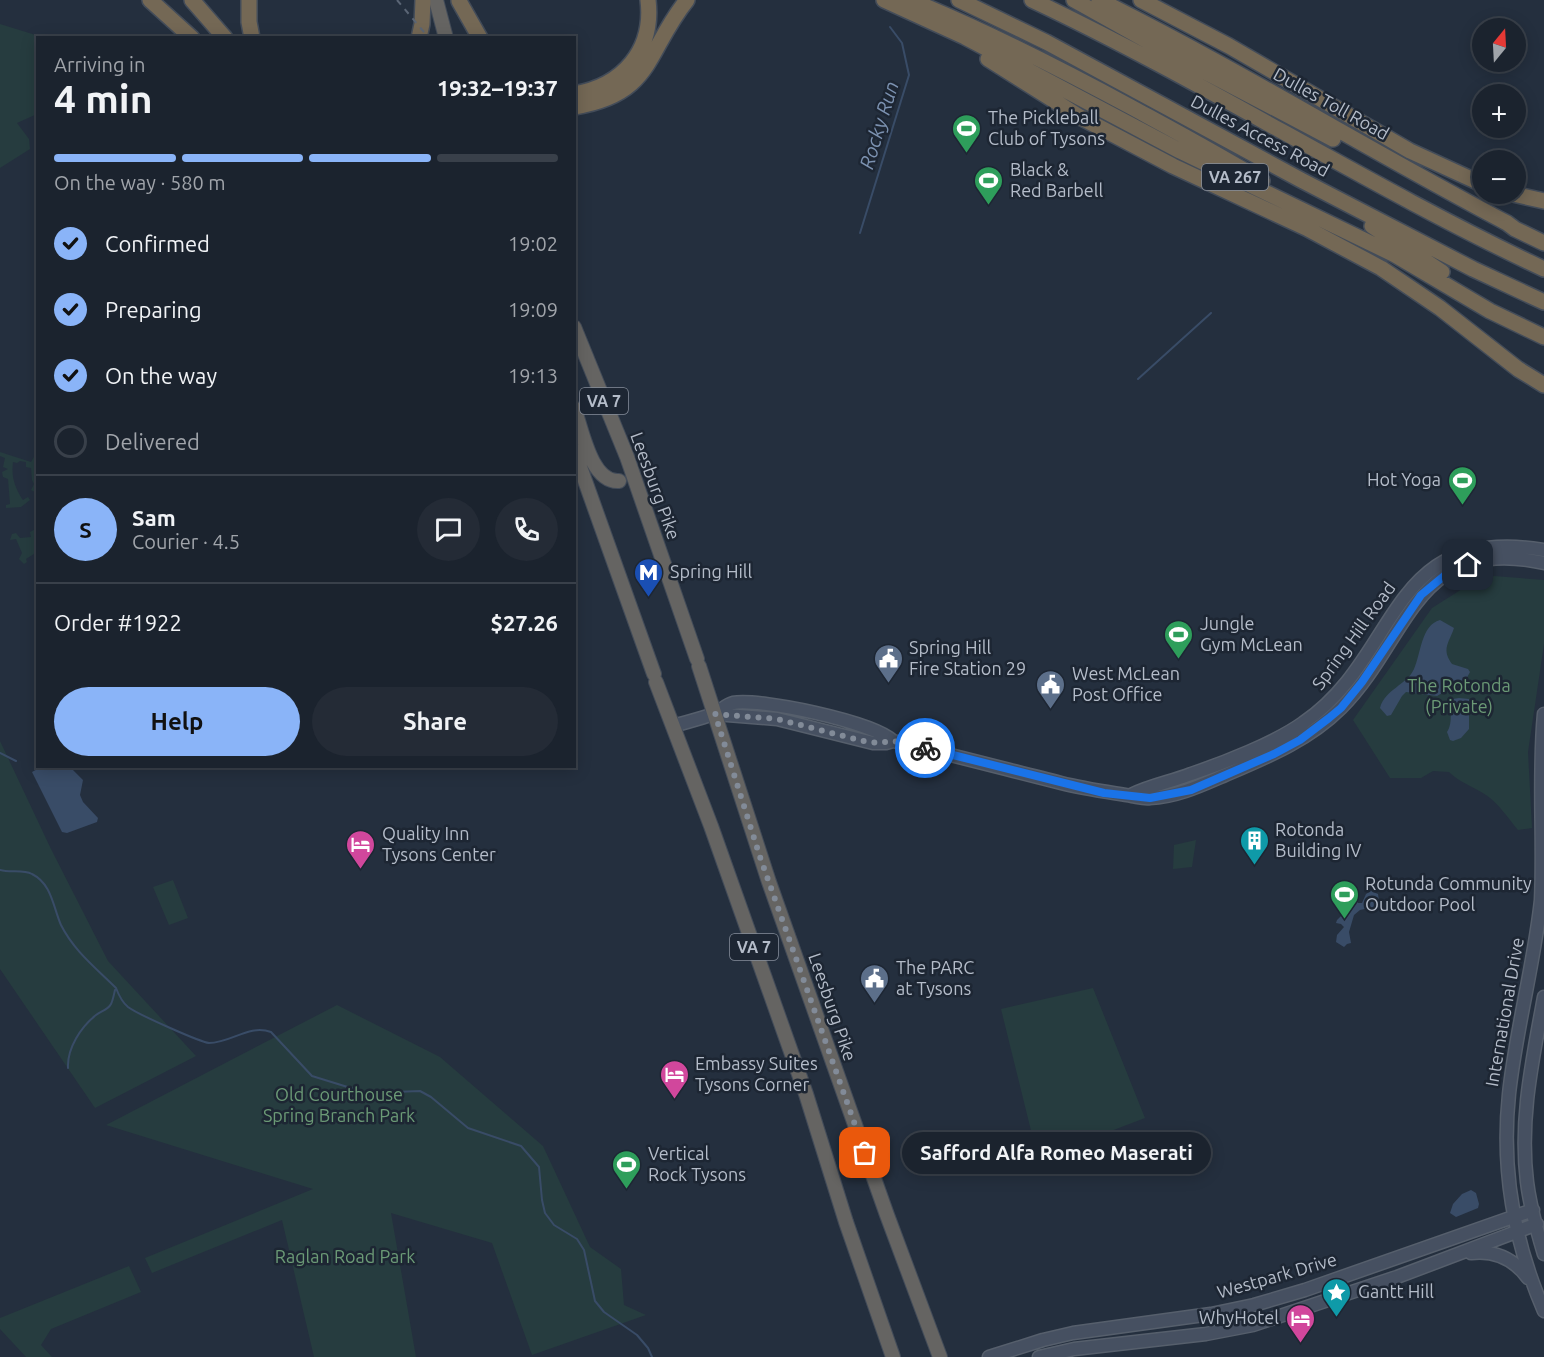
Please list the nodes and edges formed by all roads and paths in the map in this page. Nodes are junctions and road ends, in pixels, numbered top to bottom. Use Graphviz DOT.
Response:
graph roads {
  1 [pos="150,0"];
  2 [pos="192,0"];
  3 [pos="249,0"];
  4 [pos="423,0"];
  5 [pos="436,0"];
  6 [pos="648,0"];
  7 [pos="687,0"];
  8 [pos="884,0"];
  9 [pos="910,0"];
  10 [pos="959,0"];
  11 [pos="1032,0"];
  12 [pos="1074,0"];
  13 [pos="1099,0"];
  14 [pos="1141,0"];
  15 [pos="459,1"];
  16 [pos="925,18"];
  17 [pos="190,36"];
  18 [pos="223,36"];
  19 [pos="252,36"];
  20 [pos="419,36"];
  21 [pos="445,36"];
  22 [pos="470,36"];
  23 [pos="479,36"];
  24 [pos="576,94"];
  25 [pos="1151,100"];
  26 [pos="576,106"];
  27 [pos="1472,179"];
  28 [pos="1526,197"];
  29 [pos="1544,201"];
  30 [pos="1321,218"];
  31 [pos="1515,230"];
  32 [pos="1544,243"];
  33 [pos="1544,269"];
  34 [pos="1544,302"];
  35 [pos="1544,329"];
  36 [pos="576,332"];
  37 [pos="1544,337"];
  38 [pos="1544,386"];
  39 [pos="576,413"];
  40 [pos="576,456"];
  41 [pos="619,481"];
  42 [pos="1544,544"];
  43 [pos="1515,546"];
  44 [pos="1544,550"];
  45 [pos="1544,563"];
  46 [pos="715,714"];
  47 [pos="1544,714"];
  48 [pos="673,726"];
  49 [pos="1131,795"];
  50 [pos="1544,997"];
  51 [pos="1533,1210"];
  52 [pos="1514,1217"];
  53 [pos="1537,1224"];
  54 [pos="1517,1231"];
  55 [pos="1544,1254"];
  56 [pos="1455,1255"];
  57 [pos="1532,1282"];
  58 [pos="1544,1311"];
  59 [pos="893,1357"];
  60 [pos="940,1357"];
  61 [pos="989,1357"];
  62 [pos="1039,1357"];
  1 -- 17 [label="highway"];
  2 -- 18 [label="highway"];
  3 -- 19 [label="highway"];
  4 -- 20 [label="highway"];
  5 -- 21 [label="highway"];
  6 -- 24 [label="highway"];
  7 -- 26 [label="highway"];
  8 -- 16 [label="highway, VA 267"];
  9 -- 30 [label="highway, VA 267"];
  10 -- 25 [label="highway, Dulles Access Road"];
  11 -- 33 [label="highway, Dulles Access Road"];
  12 -- 31 [label="highway"];
  13 -- 31 [label="highway, Dulles Toll Road"];
  14 -- 27 [label="highway"];
  15 -- 22 [label="highway"];
  15 -- 23 [label="highway"];
  16 -- 30 [label="highway, VA 267"];
  16 -- 38 [label="highway"];
  25 -- 34 [label="highway, Dulles Access Road"];
  25 -- 35 [label="highway"];
  28 -- 29 [label="highway"];
  30 -- 37 [label="highway, VA 267"];
  31 -- 32 [label="highway, Dulles Toll Road"];
  36 -- 46 [label="highway, Leesburg Pike / VA 7"];
  39 -- 41 [label="highway"];
  40 -- 48 [label="highway, VA 7"];
  42 -- 43 [label="main road"];
  43 -- 44 [label="main road, Spring Hill Road"];
  43 -- 49 [label="main road, Spring Hill Road"];
  45 -- 49 [label="main road, Spring Hill Road"];
  46 -- 48 [label="main road, Spring Hill Road"];
  46 -- 49 [label="main road, Spring Hill Road"];
  46 -- 60 [label="highway, Leesburg Pike / VA 7"];
  47 -- 52 [label="main road, International Drive"];
  48 -- 59 [label="highway, VA 7"];
  50 -- 51 [label="main road, International Drive"];
  51 -- 52 [label="main road, Westpark Drive"];
  51 -- 53 [label="main road, International Drive"];
  52 -- 54 [label="main road, International Drive"];
  52 -- 61 [label="main road, Westpark Drive"];
  53 -- 54 [label="main road, Westpark Drive"];
  53 -- 55 [label="main road, International Drive"];
  54 -- 56 [label="main road, Westpark Drive"];
  54 -- 57 [label="main road, International Drive"];
  56 -- 57 [label="main road"];
  56 -- 62 [label="main road, Westpark Drive"];
  57 -- 58 [label="main road, International Drive"];
}
